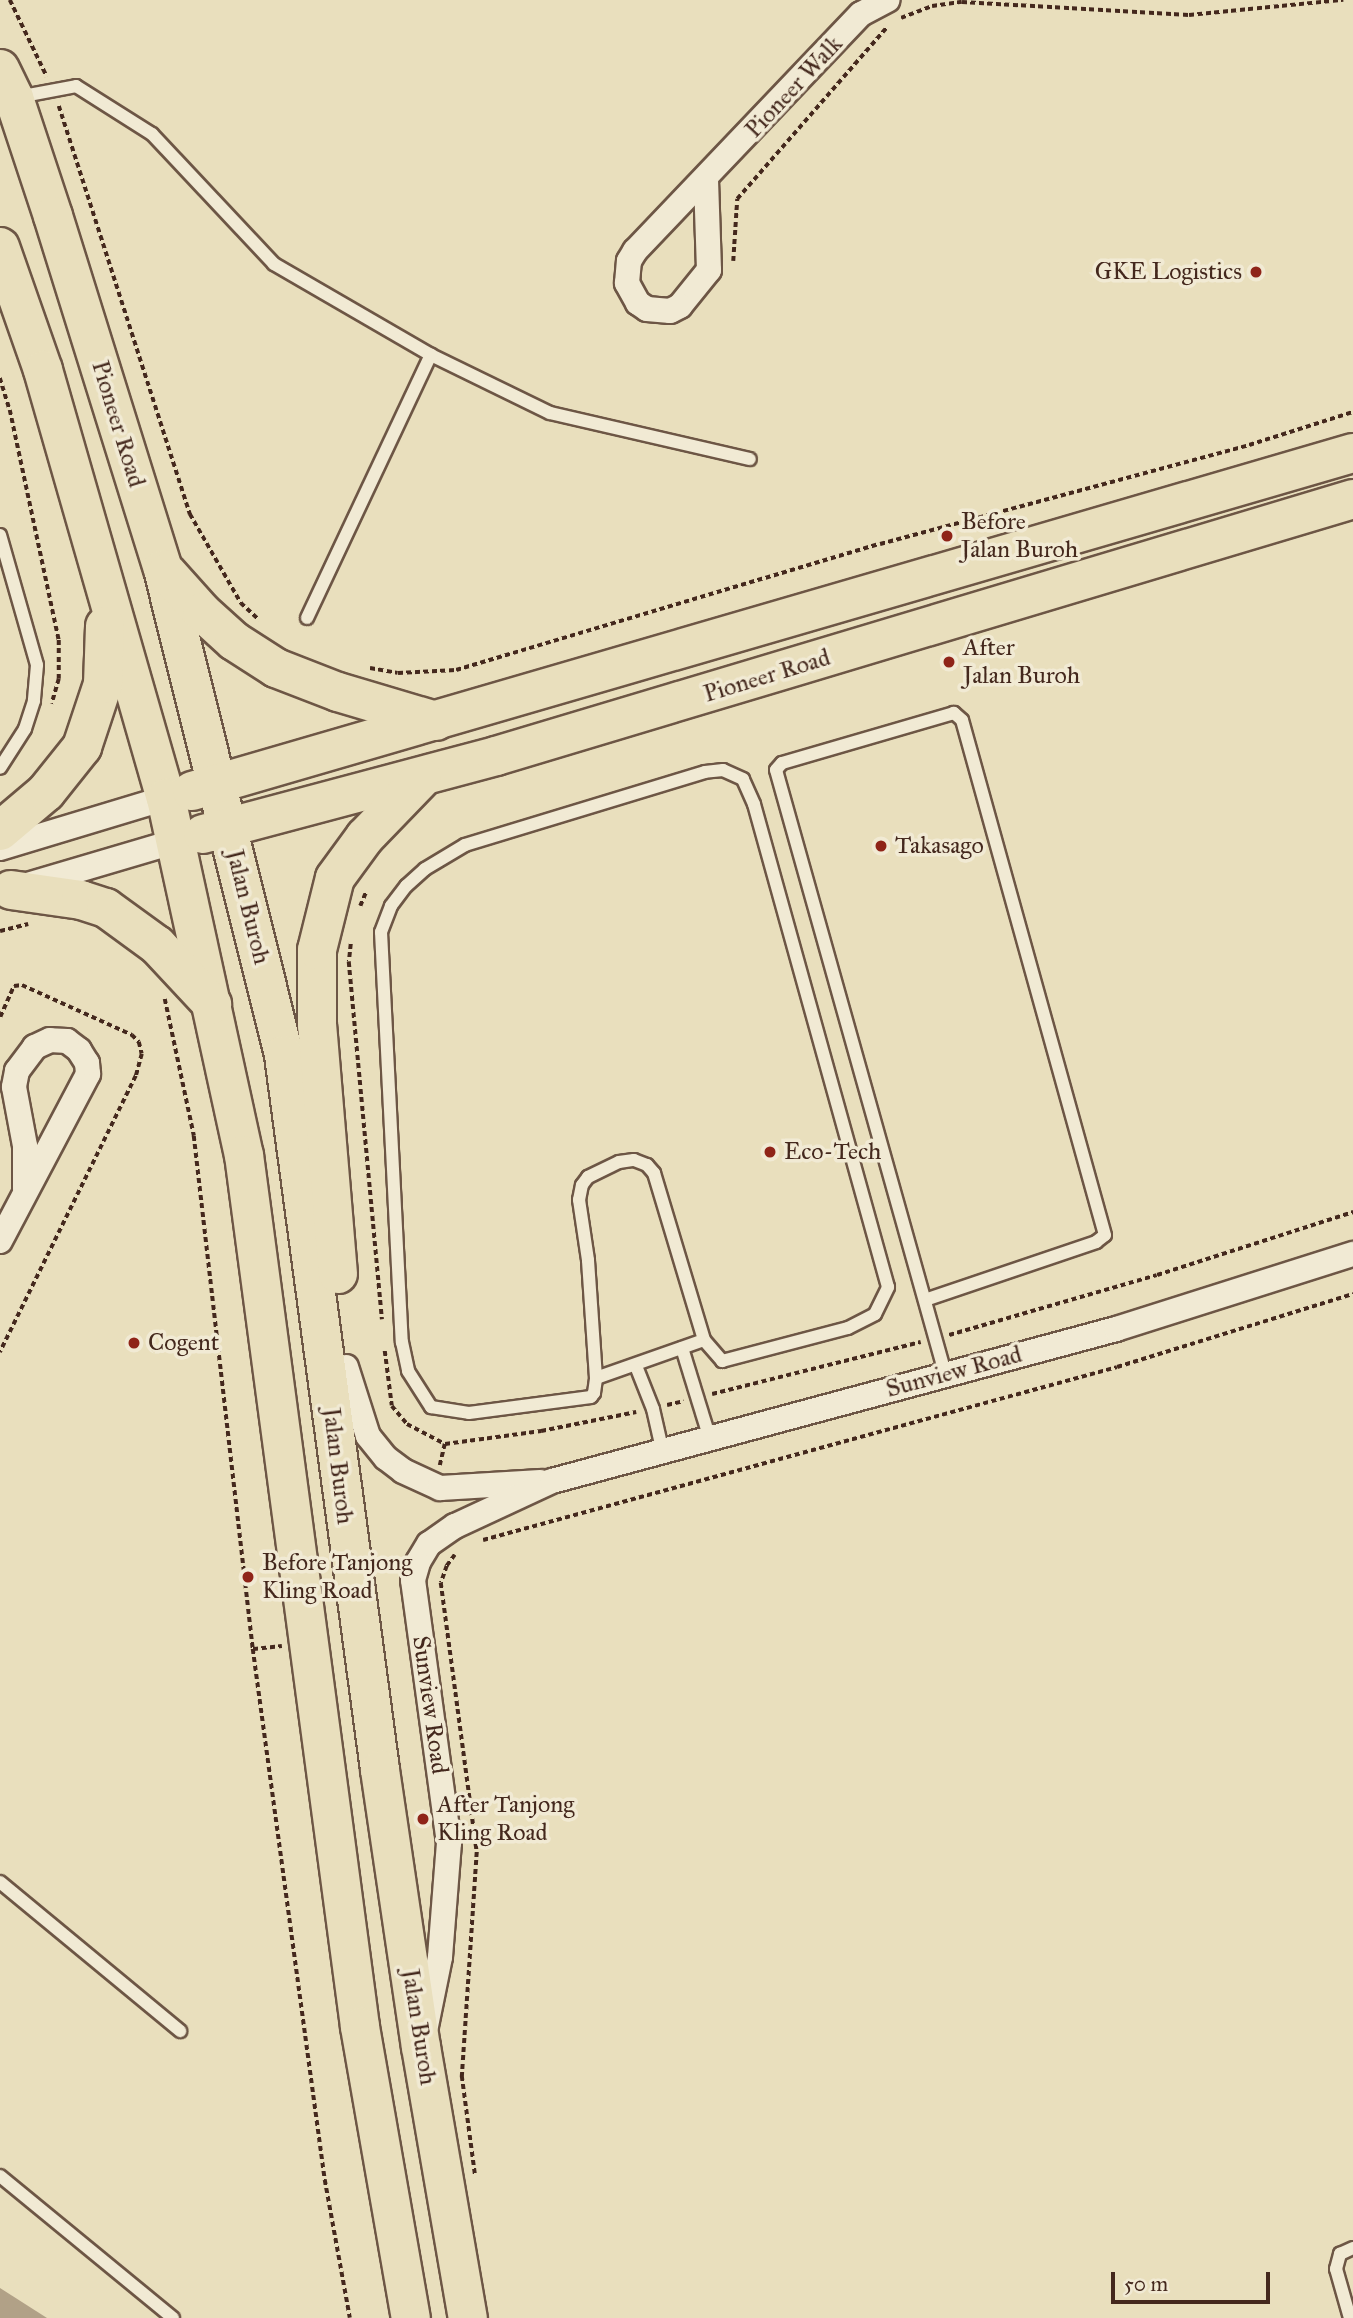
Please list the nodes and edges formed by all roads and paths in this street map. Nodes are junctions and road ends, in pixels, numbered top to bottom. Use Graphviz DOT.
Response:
graph roads {
  1 [pos="10,0"];
  2 [pos="887,0"];
  3 [pos="1343,0"];
  4 [pos="7,83"];
  5 [pos="54,91"];
  6 [pos="706,180"];
  7 [pos="737,199"];
  8 [pos="0,247"];
  9 [pos="431,355"];
  10 [pos="0,378"];
  11 [pos="1353,412"];
  12 [pos="1353,453"];
  13 [pos="750,458"];
  14 [pos="1353,499"];
  15 [pos="0,535"];
  16 [pos="163,569"];
  17 [pos="106,590"];
  18 [pos="307,618"];
  19 [pos="266,626"];
  20 [pos="359,667"];
  21 [pos="50,710"];
  22 [pos="436,720"];
  23 [pos="0,768"];
  24 [pos="422,778"];
  25 [pos="216,784"];
  26 [pos="166,798"];
  27 [pos="228,827"];
  28 [pos="0,831"];
  29 [pos="177,841"];
  30 [pos="0,848"];
  31 [pos="5,892"];
  32 [pos="22,985"];
  33 [pos="161,987"];
  34 [pos="212,1004"];
  35 [pos="0,1017"];
  36 [pos="25,1189"];
  37 [pos="1353,1212"];
  38 [pos="0,1241"];
  39 [pos="1353,1254"];
  40 [pos="1353,1294"];
  41 [pos="925,1300"];
  42 [pos="935,1339"];
  43 [pos="704,1340"];
  44 [pos="682,1348"];
  45 [pos="636,1366"];
  46 [pos="346,1367"];
  47 [pos="945,1373"];
  48 [pos="596,1378"];
  49 [pos="697,1398"];
  50 [pos="653,1409"];
  51 [pos="710,1439"];
  52 [pos="445,1444"];
  53 [pos="663,1453"];
  54 [pos="552,1481"];
  55 [pos="347,1535"];
  56 [pos="475,1542"];
  57 [pos="0,1882"];
  58 [pos="180,2031"];
  59 [pos="422,2048"];
  60 [pos="0,2176"];
  61 [pos="1353,2248"];
  62 [pos="173,2318"];
  63 [pos="349,2318"];
  64 [pos="411,2318"];
  65 [pos="468,2318"];
  66 [pos="1350,2318"];
  1 -- 5 [label="path"];
  2 -- 6 [label="street, Pioneer Walk"];
  3 -- 7 [label="path"];
  4 -- 5 [label="lane"];
  4 -- 16 [label="main road, Pioneer Road"];
  5 -- 9 [label="lane"];
  5 -- 19 [label="path"];
  6 -- 6 [label="street, Pioneer Walk"];
  8 -- 17 [label="main road"];
  9 -- 13 [label="lane"];
  9 -- 18 [label="lane"];
  10 -- 21 [label="path"];
  11 -- 20 [label="path"];
  12 -- 22 [label="main road, Pioneer Road"];
  14 -- 24 [label="main road, Pioneer Road"];
  15 -- 23 [label="lane"];
  16 -- 22 [label="main road"];
  16 -- 25 [label="main road, Pioneer Road"];
  17 -- 26 [label="main road"];
  17 -- 28 [label="main road"];
  22 -- 25 [label="main road, Pioneer Road"];
  24 -- 27 [label="main road, Pioneer Road"];
  24 -- 46 [label="main road"];
  25 -- 26 [label="main road, Pioneer Road"];
  25 -- 27 [label="main road, Jalan Buroh"];
  26 -- 29 [label="main road"];
  26 -- 30 [label="street"];
  27 -- 29 [label="main road, Pioneer Road"];
  27 -- 55 [label="main road, Jalan Buroh"];
  29 -- 31 [label="street"];
  29 -- 34 [label="main road"];
  31 -- 34 [label="main road"];
  32 -- 35 [label="path"];
  33 -- 63 [label="path"];
  34 -- 64 [label="main road"];
  36 -- 36 [label="street"];
  36 -- 38 [label="street"];
  37 -- 42 [label="path"];
  39 -- 47 [label="street, Sunview Road"];
  40 -- 56 [label="path"];
  41 -- 41 [label="lane"];
  41 -- 42 [label="lane"];
  42 -- 47 [label="lane"];
  42 -- 49 [label="path"];
  43 -- 44 [label="lane"];
  43 -- 48 [label="lane"];
  43 -- 48 [label="lane"];
  44 -- 45 [label="lane"];
  44 -- 49 [label="lane"];
  45 -- 48 [label="lane"];
  45 -- 50 [label="lane"];
  46 -- 54 [label="street, Sunview Road"];
  46 -- 55 [label="main road"];
  47 -- 51 [label="street, Sunview Road"];
  49 -- 50 [label="path"];
  49 -- 51 [label="lane"];
  50 -- 52 [label="path"];
  50 -- 53 [label="lane"];
  51 -- 53 [label="street, Sunview Road"];
  53 -- 54 [label="street, Sunview Road"];
  54 -- 59 [label="street, Sunview Road"];
  55 -- 59 [label="main road, Jalan Buroh"];
  57 -- 58 [label="lane"];
  59 -- 65 [label="main road, Jalan Buroh"];
  60 -- 62 [label="lane"];
  61 -- 66 [label="lane"];
}
